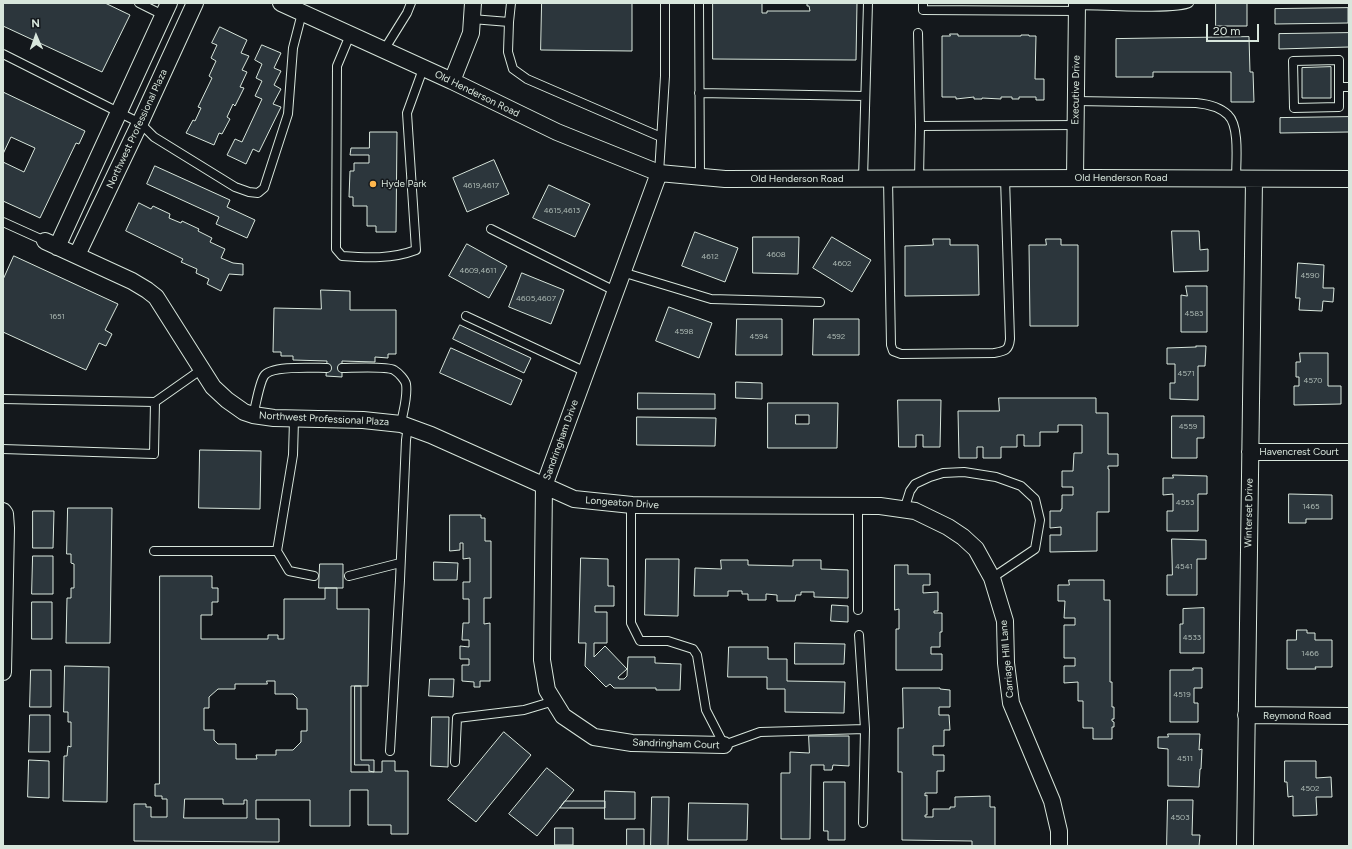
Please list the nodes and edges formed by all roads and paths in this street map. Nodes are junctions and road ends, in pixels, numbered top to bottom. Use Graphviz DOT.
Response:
graph roads {
  1 [pos="139,3"];
  2 [pos="195,3"];
  3 [pos="281,3"];
  4 [pos="411,3"];
  5 [pos="511,3"];
  6 [pos="665,3"];
  7 [pos="699,3"];
  8 [pos="868,3"];
  9 [pos="923,3"];
  10 [pos="1189,3"];
  11 [pos="1077,6"];
  12 [pos="166,9"];
  13 [pos="473,11"];
  14 [pos="302,13"];
  15 [pos="509,22"];
  16 [pos="918,32"];
  17 [pos="350,35"];
  18 [pos="384,50"];
  19 [pos="3,54"];
  20 [pos="423,69"];
  21 [pos="452,81"];
  22 [pos="1339,86"];
  23 [pos="1349,87"];
  24 [pos="699,93"];
  25 [pos="865,96"];
  26 [pos="1076,101"];
  27 [pos="118,113"];
  28 [pos="140,123"];
  29 [pos="1076,125"];
  30 [pos="920,126"];
  31 [pos="661,137"];
  32 [pos="659,173"];
  33 [pos="700,176"];
  34 [pos="1005,178"];
  35 [pos="1075,178"];
  36 [pos="863,179"];
  37 [pos="888,179"];
  38 [pos="918,179"];
  39 [pos="1236,179"];
  40 [pos="1254,180"];
  41 [pos="1349,180"];
  42 [pos="3,222"];
  43 [pos="491,229"];
  44 [pos="51,244"];
  45 [pos="77,255"];
  46 [pos="622,272"];
  47 [pos="615,291"];
  48 [pos="820,302"];
  49 [pos="466,316"];
  50 [pos="327,368"];
  51 [pos="342,368"];
  52 [pos="202,369"];
  53 [pos="586,372"];
  54 [pos="3,399"];
  55 [pos="156,402"];
  56 [pos="253,415"];
  57 [pos="294,420"];
  58 [pos="404,425"];
  59 [pos="3,449"];
  60 [pos="1250,452"];
  61 [pos="1349,452"];
  62 [pos="544,486"];
  63 [pos="631,505"];
  64 [pos="858,506"];
  65 [pos="904,510"];
  66 [pos="3,511"];
  67 [pos="154,551"];
  68 [pos="277,551"];
  69 [pos="400,562"];
  70 [pos="314,576"];
  71 [pos="350,576"];
  72 [pos="992,578"];
  73 [pos="858,610"];
  74 [pos="859,635"];
  75 [pos="3,672"];
  76 [pos="554,701"];
  77 [pos="1246,715"];
  78 [pos="564,716"];
  79 [pos="1349,716"];
  80 [pos="865,729"];
  81 [pos="724,745"];
  82 [pos="390,751"];
  83 [pos="455,762"];
  84 [pos="863,823"];
  85 [pos="1059,846"];
  86 [pos="1245,846"];
  1 -- 12 [label="lane"];
  2 -- 28 [label="street, Northwest Professional Plaza"];
  3 -- 14 [label="street, Old Henderson Road"];
  4 -- 18 [label="lane"];
  5 -- 15 [label="lane"];
  6 -- 31 [label="lane"];
  7 -- 24 [label="lane"];
  8 -- 25 [label="lane"];
  9 -- 11 [label="lane"];
  10 -- 11 [label="lane"];
  11 -- 26 [label="street, Executive Drive"];
  12 -- 27 [label="street"];
  13 -- 15 [label="lane"];
  13 -- 21 [label="street"];
  14 -- 17 [label="street, Old Henderson Road"];
  14 -- 28 [label="lane"];
  15 -- 31 [label="lane"];
  16 -- 30 [label="lane"];
  17 -- 18 [label="street, Old Henderson Road"];
  17 -- 20 [label="lane"];
  18 -- 20 [label="street, Old Henderson Road"];
  19 -- 27 [label="lane"];
  20 -- 21 [label="street, Old Henderson Road"];
  21 -- 32 [label="street, Old Henderson Road"];
  22 -- 22 [label="lane"];
  22 -- 23 [label="lane"];
  24 -- 25 [label="lane"];
  24 -- 33 [label="lane"];
  25 -- 36 [label="lane"];
  26 -- 29 [label="street, Executive Drive"];
  26 -- 39 [label="lane"];
  27 -- 28 [label="lane"];
  27 -- 44 [label="street"];
  28 -- 45 [label="street, Northwest Professional Plaza"];
  29 -- 30 [label="lane"];
  29 -- 35 [label="street, Executive Drive"];
  30 -- 38 [label="lane"];
  31 -- 32 [label="lane"];
  32 -- 33 [label="street, Old Henderson Road"];
  32 -- 46 [label="street, Sandringham Drive"];
  33 -- 36 [label="street, Old Henderson Road"];
  34 -- 35 [label="street, Old Henderson Road"];
  34 -- 37 [label="lane"];
  34 -- 38 [label="street, Old Henderson Road"];
  35 -- 39 [label="street, Old Henderson Road"];
  36 -- 37 [label="street, Old Henderson Road"];
  37 -- 38 [label="street, Old Henderson Road"];
  39 -- 40 [label="street, Old Henderson Road"];
  40 -- 41 [label="street, Old Henderson Road"];
  40 -- 60 [label="street, Winterset Drive"];
  42 -- 44 [label="lane"];
  43 -- 47 [label="lane"];
  44 -- 45 [label="street, Northwest Professional Plaza"];
  45 -- 52 [label="street, Northwest Professional Plaza"];
  46 -- 47 [label="street, Sandringham Drive"];
  46 -- 48 [label="lane"];
  47 -- 53 [label="street, Sandringham Drive"];
  49 -- 53 [label="lane"];
  50 -- 56 [label="lane"];
  51 -- 58 [label="lane"];
  52 -- 55 [label="lane"];
  52 -- 56 [label="street, Northwest Professional Plaza"];
  53 -- 62 [label="street, Sandringham Drive"];
  54 -- 55 [label="lane"];
  55 -- 59 [label="lane"];
  56 -- 57 [label="street, Northwest Professional Plaza"];
  57 -- 58 [label="street, Northwest Professional Plaza"];
  57 -- 68 [label="lane"];
  58 -- 62 [label="street, Longeaton Drive"];
  58 -- 69 [label="lane"];
  60 -- 61 [label="street, Havencrest Court"];
  60 -- 77 [label="street, Winterset Drive"];
  62 -- 63 [label="street, Longeaton Drive"];
  62 -- 76 [label="street, Sandringham Drive"];
  63 -- 64 [label="street, Longeaton Drive"];
  63 -- 81 [label="lane"];
  64 -- 65 [label="street, Carriage Hill Lane"];
  64 -- 73 [label="lane"];
  65 -- 72 [label="street, Carriage Hill Lane"];
  65 -- 72 [label="lane"];
  66 -- 75 [label="street"];
  67 -- 68 [label="lane"];
  68 -- 70 [label="lane"];
  69 -- 71 [label="lane"];
  69 -- 82 [label="lane"];
  72 -- 85 [label="street, Carriage Hill Lane"];
  74 -- 80 [label="lane"];
  76 -- 78 [label="street, Sandringham Drive"];
  76 -- 83 [label="lane"];
  77 -- 79 [label="street, Reymond Road"];
  77 -- 86 [label="street, Winterset Drive"];
  78 -- 81 [label="street, Sandringham Court"];
  80 -- 81 [label="lane, Sandringham Court"];
  80 -- 84 [label="lane"];
}
